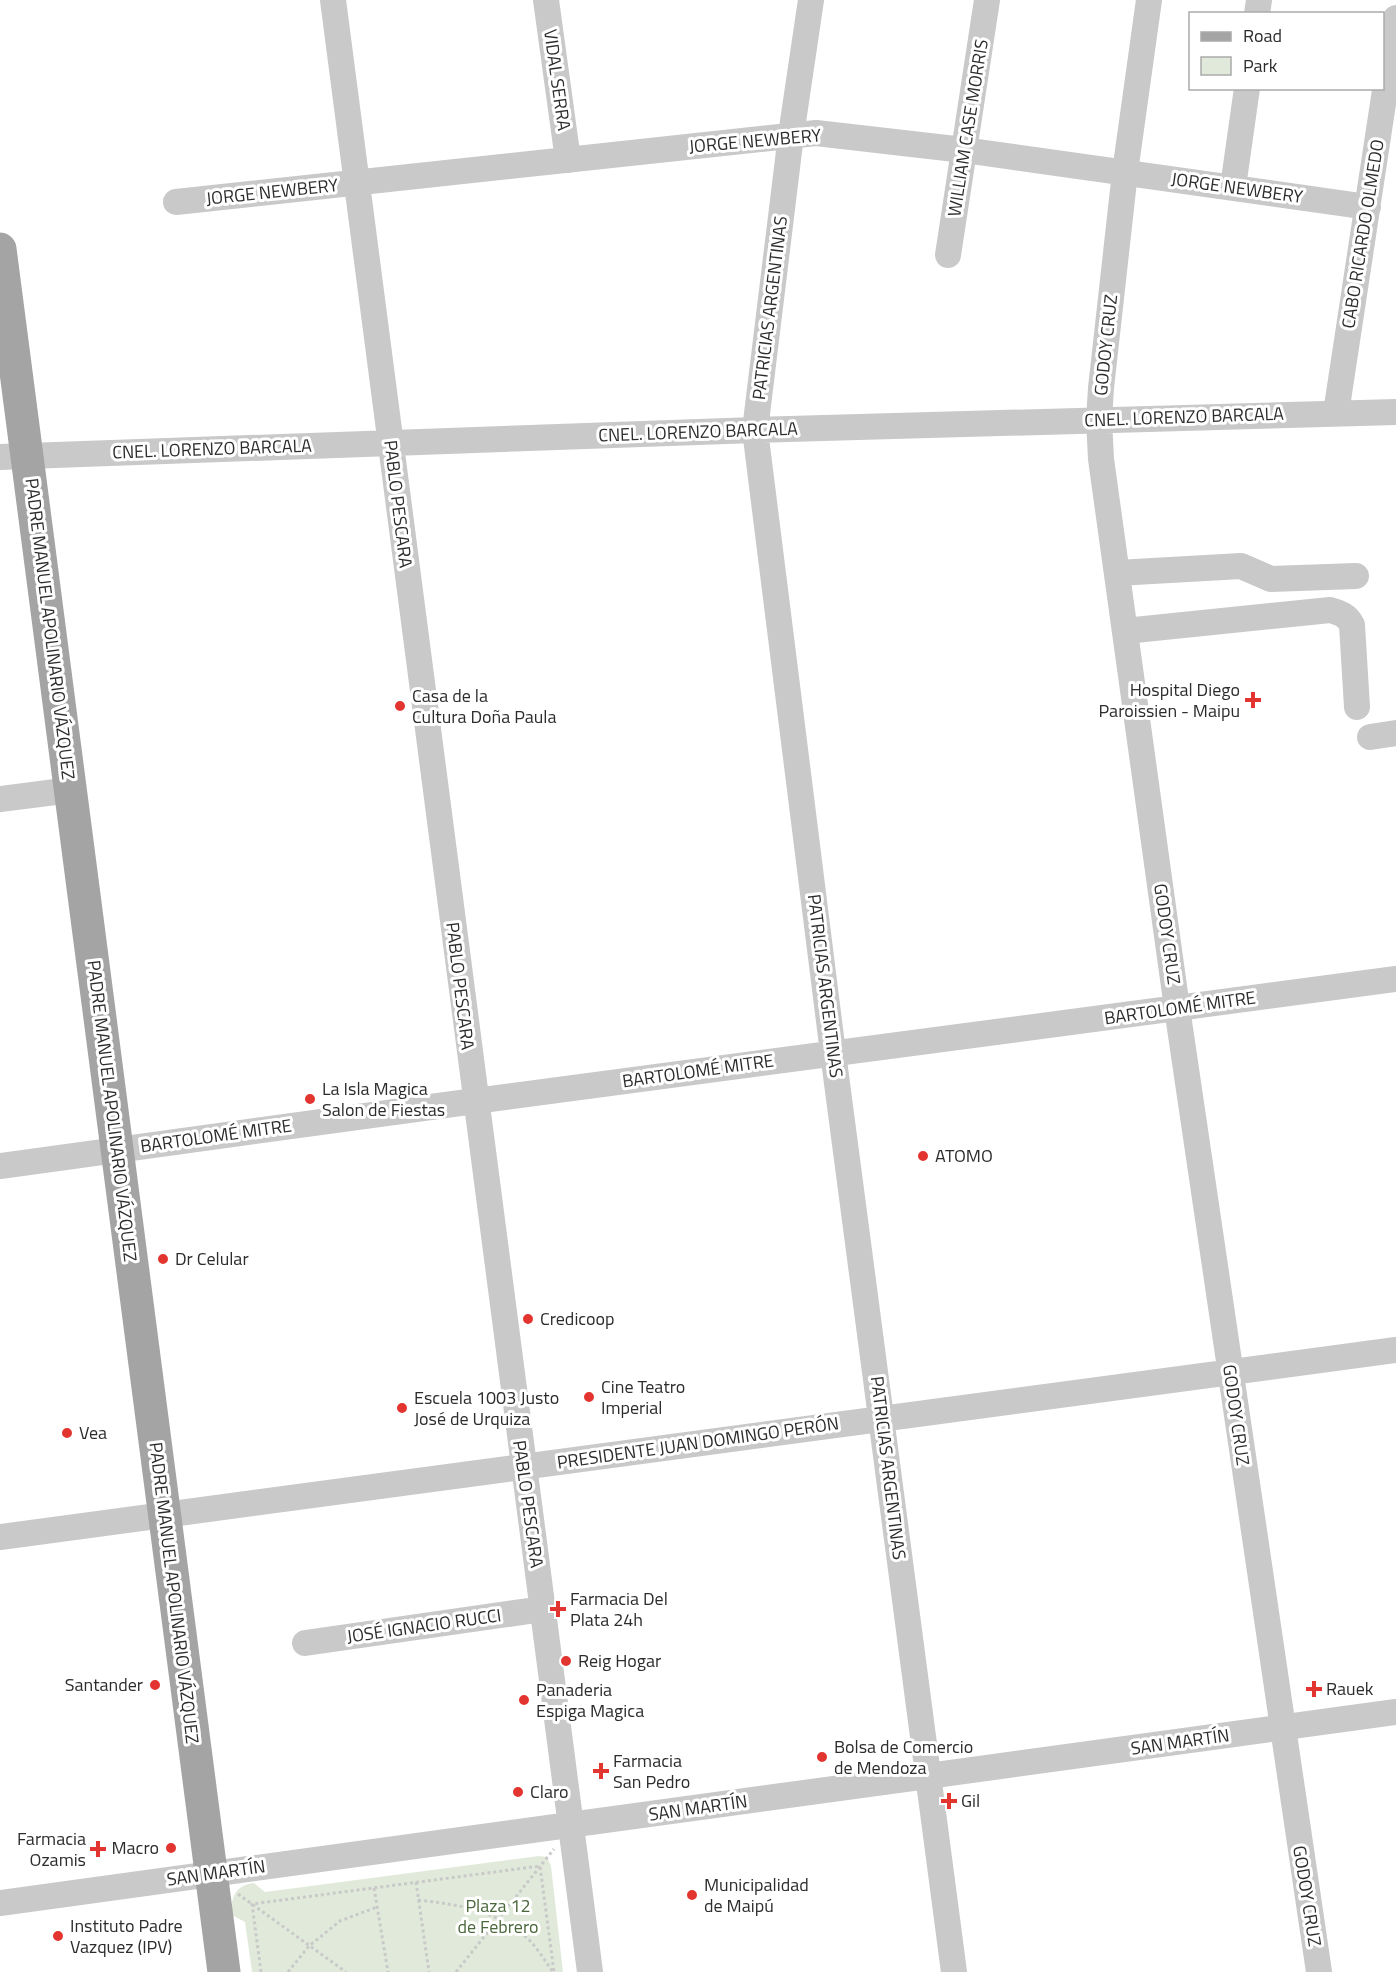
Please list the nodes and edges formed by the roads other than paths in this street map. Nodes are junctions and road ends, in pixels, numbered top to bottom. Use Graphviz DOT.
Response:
graph roads {
  1 [pos="333,0"];
  2 [pos="546,0"];
  3 [pos="811,0"];
  4 [pos="987,0"];
  5 [pos="1149,0"];
  6 [pos="1396,18"];
  7 [pos="1391,86"];
  8 [pos="1246,90"];
  9 [pos="791,135"];
  10 [pos="964,150"];
  11 [pos="568,159"];
  12 [pos="1125,172"];
  13 [pos="358,183"];
  14 [pos="1233,187"];
  15 [pos="176,202"];
  16 [pos="1368,207"];
  17 [pos="0,249"];
  18 [pos="948,255"];
  19 [pos="1396,412"];
  20 [pos="1336,413"];
  21 [pos="1099,420"];
  22 [pos="755,430"];
  23 [pos="390,442"];
  24 [pos="14,456"];
  25 [pos="1117,573"];
  26 [pos="1356,576"];
  27 [pos="1125,631"];
  28 [pos="1357,707"];
  29 [pos="1396,733"];
  30 [pos="1370,737"];
  31 [pos="71,790"];
  32 [pos="0,799"];
  33 [pos="1396,979"];
  34 [pos="1177,1008"];
  35 [pos="833,1053"];
  36 [pos="475,1101"];
  37 [pos="117,1150"];
  38 [pos="0,1166"];
  39 [pos="1396,1350"];
  40 [pos="1230,1372"];
  41 [pos="882,1418"];
  42 [pos="523,1467"];
  43 [pos="164,1515"];
  44 [pos="0,1537"];
  45 [pos="543,1609"];
  46 [pos="305,1643"];
  47 [pos="1396,1712"];
  48 [pos="1281,1728"];
  49 [pos="928,1777"];
  50 [pos="572,1826"];
  51 [pos="210,1874"];
  52 [pos="0,1903"];
  53 [pos="224,1972"];
  54 [pos="590,1972"];
  55 [pos="954,1972"];
  56 [pos="1319,1972"];
  1 -- 13 [label="street, PABLO PESCARA"];
  2 -- 11 [label="street, VIDAL SERRA"];
  3 -- 9 [label="street, PATRICIAS ARGENTINAS"];
  4 -- 10 [label="street, WILLIAM CASE MORRIS"];
  5 -- 12 [label="street, GODOY CRUZ"];
  6 -- 7 [label="street, CABO RICARDO OLMEDO"];
  7 -- 16 [label="street, CABO RICARDO OLMEDO"];
  8 -- 14 [label="street"];
  9 -- 10 [label="street, JORGE NEWBERY"];
  9 -- 11 [label="street, JORGE NEWBERY"];
  9 -- 22 [label="street, PATRICIAS ARGENTINAS"];
  10 -- 12 [label="street, JORGE NEWBERY"];
  10 -- 18 [label="street, WILLIAM CASE MORRIS"];
  11 -- 13 [label="street, JORGE NEWBERY"];
  12 -- 14 [label="street, JORGE NEWBERY"];
  12 -- 21 [label="street, GODOY CRUZ"];
  13 -- 15 [label="street, JORGE NEWBERY"];
  13 -- 23 [label="street, PABLO PESCARA"];
  14 -- 16 [label="street, JORGE NEWBERY"];
  16 -- 20 [label="street, CABO RICARDO OLMEDO"];
  17 -- 24 [label="main road, PADRE MANUEL APOLINARIO VÁZQUEZ"];
  19 -- 20 [label="street, CNEL. LORENZO BARCALA"];
  20 -- 21 [label="street, CNEL. LORENZO BARCALA"];
  21 -- 22 [label="street, CNEL. LORENZO BARCALA"];
  21 -- 25 [label="street, GODOY CRUZ"];
  22 -- 23 [label="street, CNEL. LORENZO BARCALA"];
  22 -- 35 [label="street, PATRICIAS ARGENTINAS"];
  23 -- 24 [label="street, CNEL. LORENZO BARCALA"];
  23 -- 36 [label="street, PABLO PESCARA"];
  24 -- 31 [label="main road, PADRE MANUEL APOLINARIO VÁZQUEZ"];
  25 -- 26 [label="street"];
  25 -- 27 [label="street, GODOY CRUZ"];
  27 -- 28 [label="street"];
  27 -- 34 [label="street, GODOY CRUZ"];
  29 -- 30 [label="street"];
  31 -- 32 [label="street"];
  31 -- 37 [label="main road, PADRE MANUEL APOLINARIO VÁZQUEZ"];
  33 -- 34 [label="street, BARTOLOMÉ MITRE"];
  34 -- 35 [label="street, BARTOLOMÉ MITRE"];
  34 -- 40 [label="street, GODOY CRUZ"];
  35 -- 36 [label="street, BARTOLOMÉ MITRE"];
  35 -- 41 [label="street, PATRICIAS ARGENTINAS"];
  36 -- 37 [label="street, BARTOLOMÉ MITRE"];
  36 -- 42 [label="street, PABLO PESCARA"];
  37 -- 38 [label="street, BARTOLOMÉ MITRE"];
  37 -- 43 [label="main road, PADRE MANUEL APOLINARIO VÁZQUEZ"];
  39 -- 40 [label="street, PRESIDENTE JUAN DOMINGO PERÓN"];
  40 -- 41 [label="street, PRESIDENTE JUAN DOMINGO PERÓN"];
  40 -- 48 [label="street, GODOY CRUZ"];
  41 -- 42 [label="street, PRESIDENTE JUAN DOMINGO PERÓN"];
  41 -- 49 [label="street, PATRICIAS ARGENTINAS"];
  42 -- 43 [label="street, PRESIDENTE JUAN DOMINGO PERÓN"];
  42 -- 45 [label="street, PABLO PESCARA"];
  43 -- 44 [label="street, PRESIDENTE JUAN DOMINGO PERÓN"];
  43 -- 51 [label="main road, PADRE MANUEL APOLINARIO VÁZQUEZ"];
  45 -- 46 [label="street, JOSÉ IGNACIO RUCCI"];
  45 -- 50 [label="street, PABLO PESCARA"];
  47 -- 48 [label="street, SAN MARTÍN"];
  48 -- 49 [label="street, SAN MARTÍN"];
  48 -- 56 [label="street, GODOY CRUZ"];
  49 -- 50 [label="street, SAN MARTÍN"];
  49 -- 55 [label="street, PATRICIAS ARGENTINAS"];
  50 -- 51 [label="street, SAN MARTÍN"];
  50 -- 54 [label="street, PABLO PESCARA"];
  51 -- 52 [label="street, SAN MARTÍN"];
  51 -- 53 [label="main road, PADRE MANUEL APOLINARIO VÁZQUEZ"];
}
